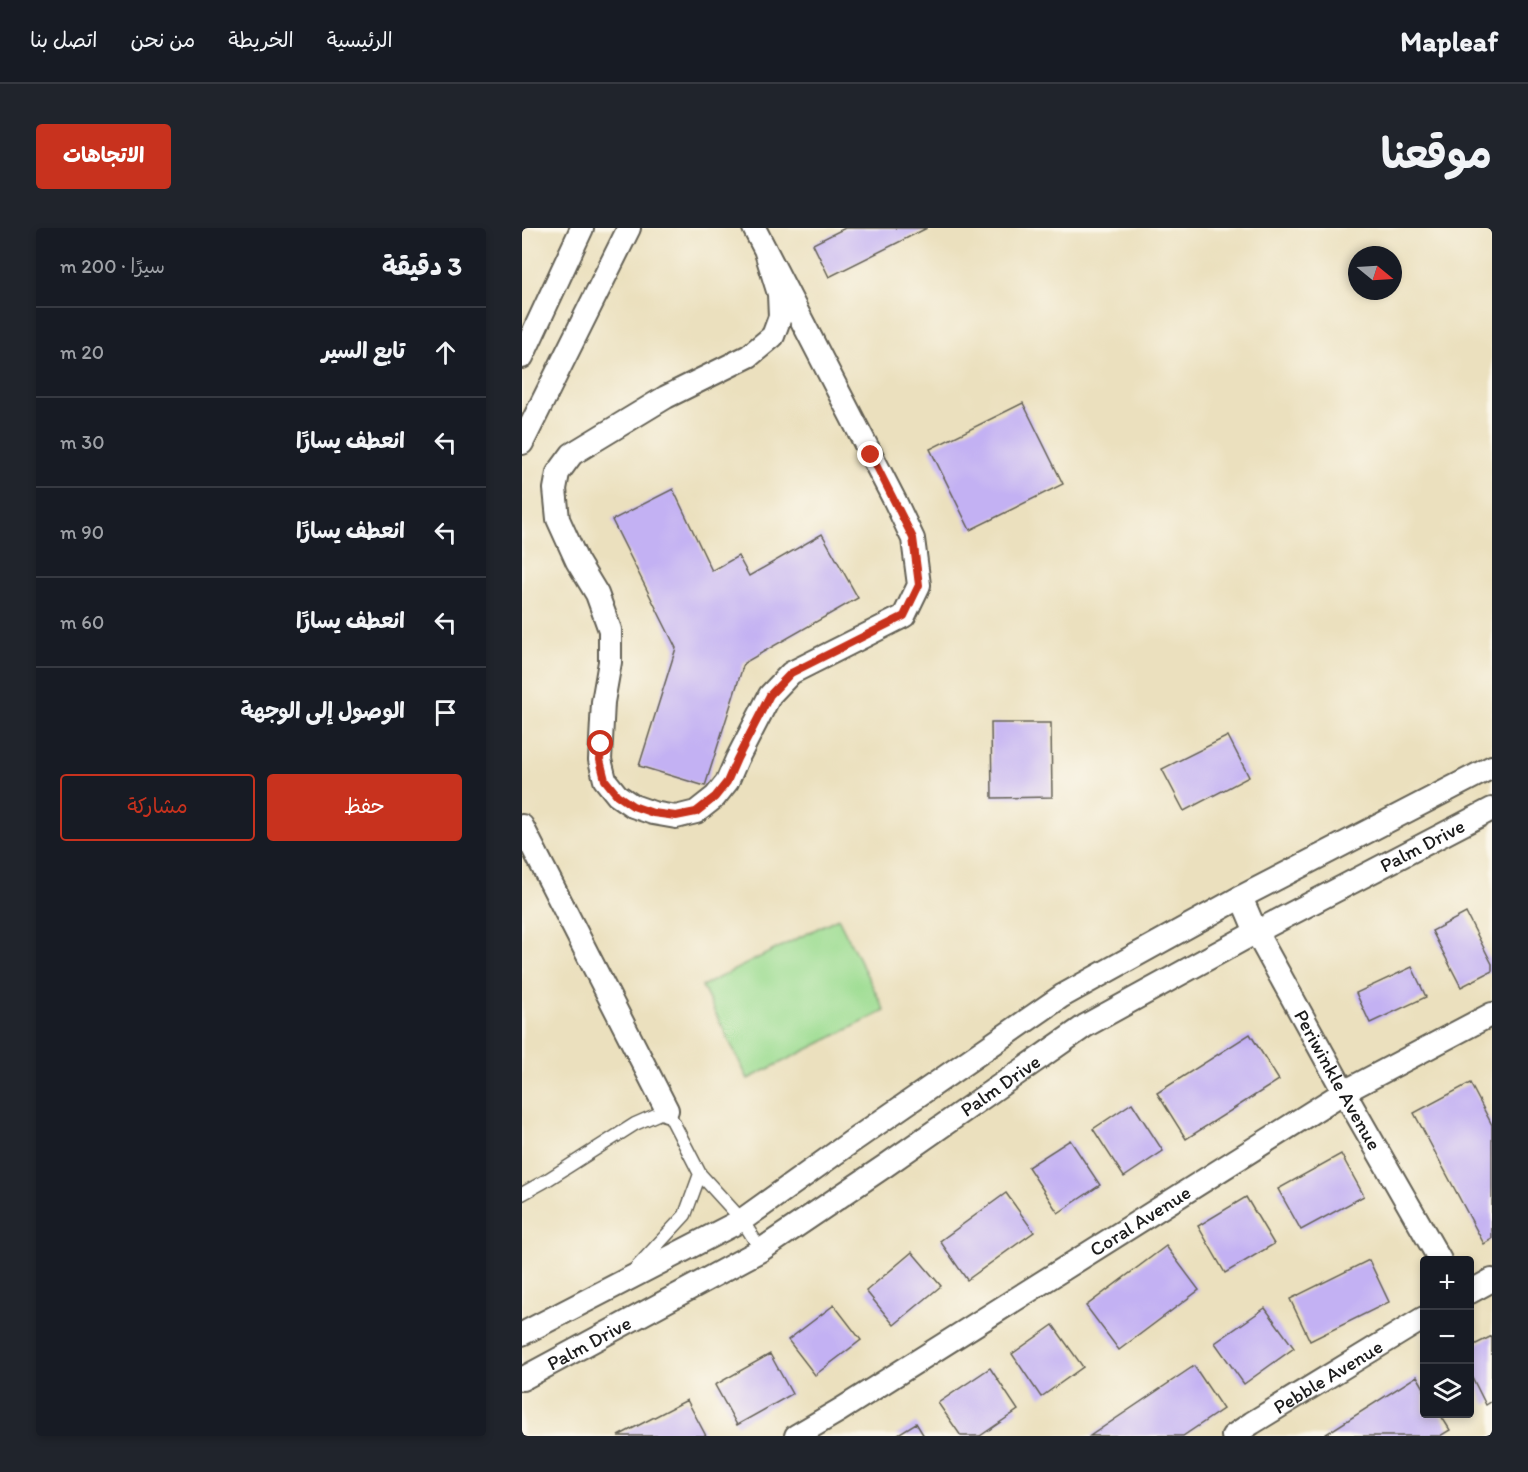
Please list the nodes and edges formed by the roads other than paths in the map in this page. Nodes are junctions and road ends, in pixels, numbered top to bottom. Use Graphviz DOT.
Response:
graph roads {
  1 [pos="582,228"];
  2 [pos="629,228"];
  3 [pos="754,228"];
  4 [pos="765,249"];
  5 [pos="522,357"];
  6 [pos="522,443"];
  7 [pos="1492,767"];
  8 [pos="1492,809"];
  9 [pos="522,826"];
  10 [pos="1241,897"];
  11 [pos="1256,932"];
  12 [pos="1492,1014"];
  13 [pos="1344,1092"];
  14 [pos="667,1110"];
  15 [pos="700,1174"];
  16 [pos="522,1194"];
  17 [pos="742,1220"];
  18 [pos="761,1250"];
  19 [pos="1438,1256"];
  20 [pos="1492,1280"];
  21 [pos="625,1281"];
  22 [pos="1474,1290"];
  23 [pos="1420,1321"];
  24 [pos="522,1334"];
  25 [pos="522,1379"];
  26 [pos="796,1436"];
  27 [pos="1233,1436"];
  1 -- 5 [label="street"];
  2 -- 6 [label="street"];
  3 -- 4 [label="street"];
  4 -- 4 [label="street"];
  7 -- 10 [label="street, Palm Drive"];
  8 -- 11 [label="street, Palm Drive"];
  9 -- 14 [label="street"];
  10 -- 11 [label="street, Periwinkle Avenue"];
  10 -- 17 [label="street, Palm Drive"];
  11 -- 13 [label="street, Periwinkle Avenue"];
  11 -- 18 [label="street, Palm Drive"];
  12 -- 13 [label="street, Coral Avenue"];
  13 -- 19 [label="street, Periwinkle Avenue"];
  13 -- 26 [label="street, Coral Avenue"];
  14 -- 15 [label="lane"];
  14 -- 16 [label="lane"];
  15 -- 17 [label="lane"];
  15 -- 21 [label="lane"];
  17 -- 18 [label="lane"];
  17 -- 21 [label="street, Palm Drive"];
  18 -- 25 [label="street, Palm Drive"];
  20 -- 22 [label="street"];
  21 -- 24 [label="street, Palm Drive"];
  23 -- 27 [label="street, Pebble Avenue"];
}
